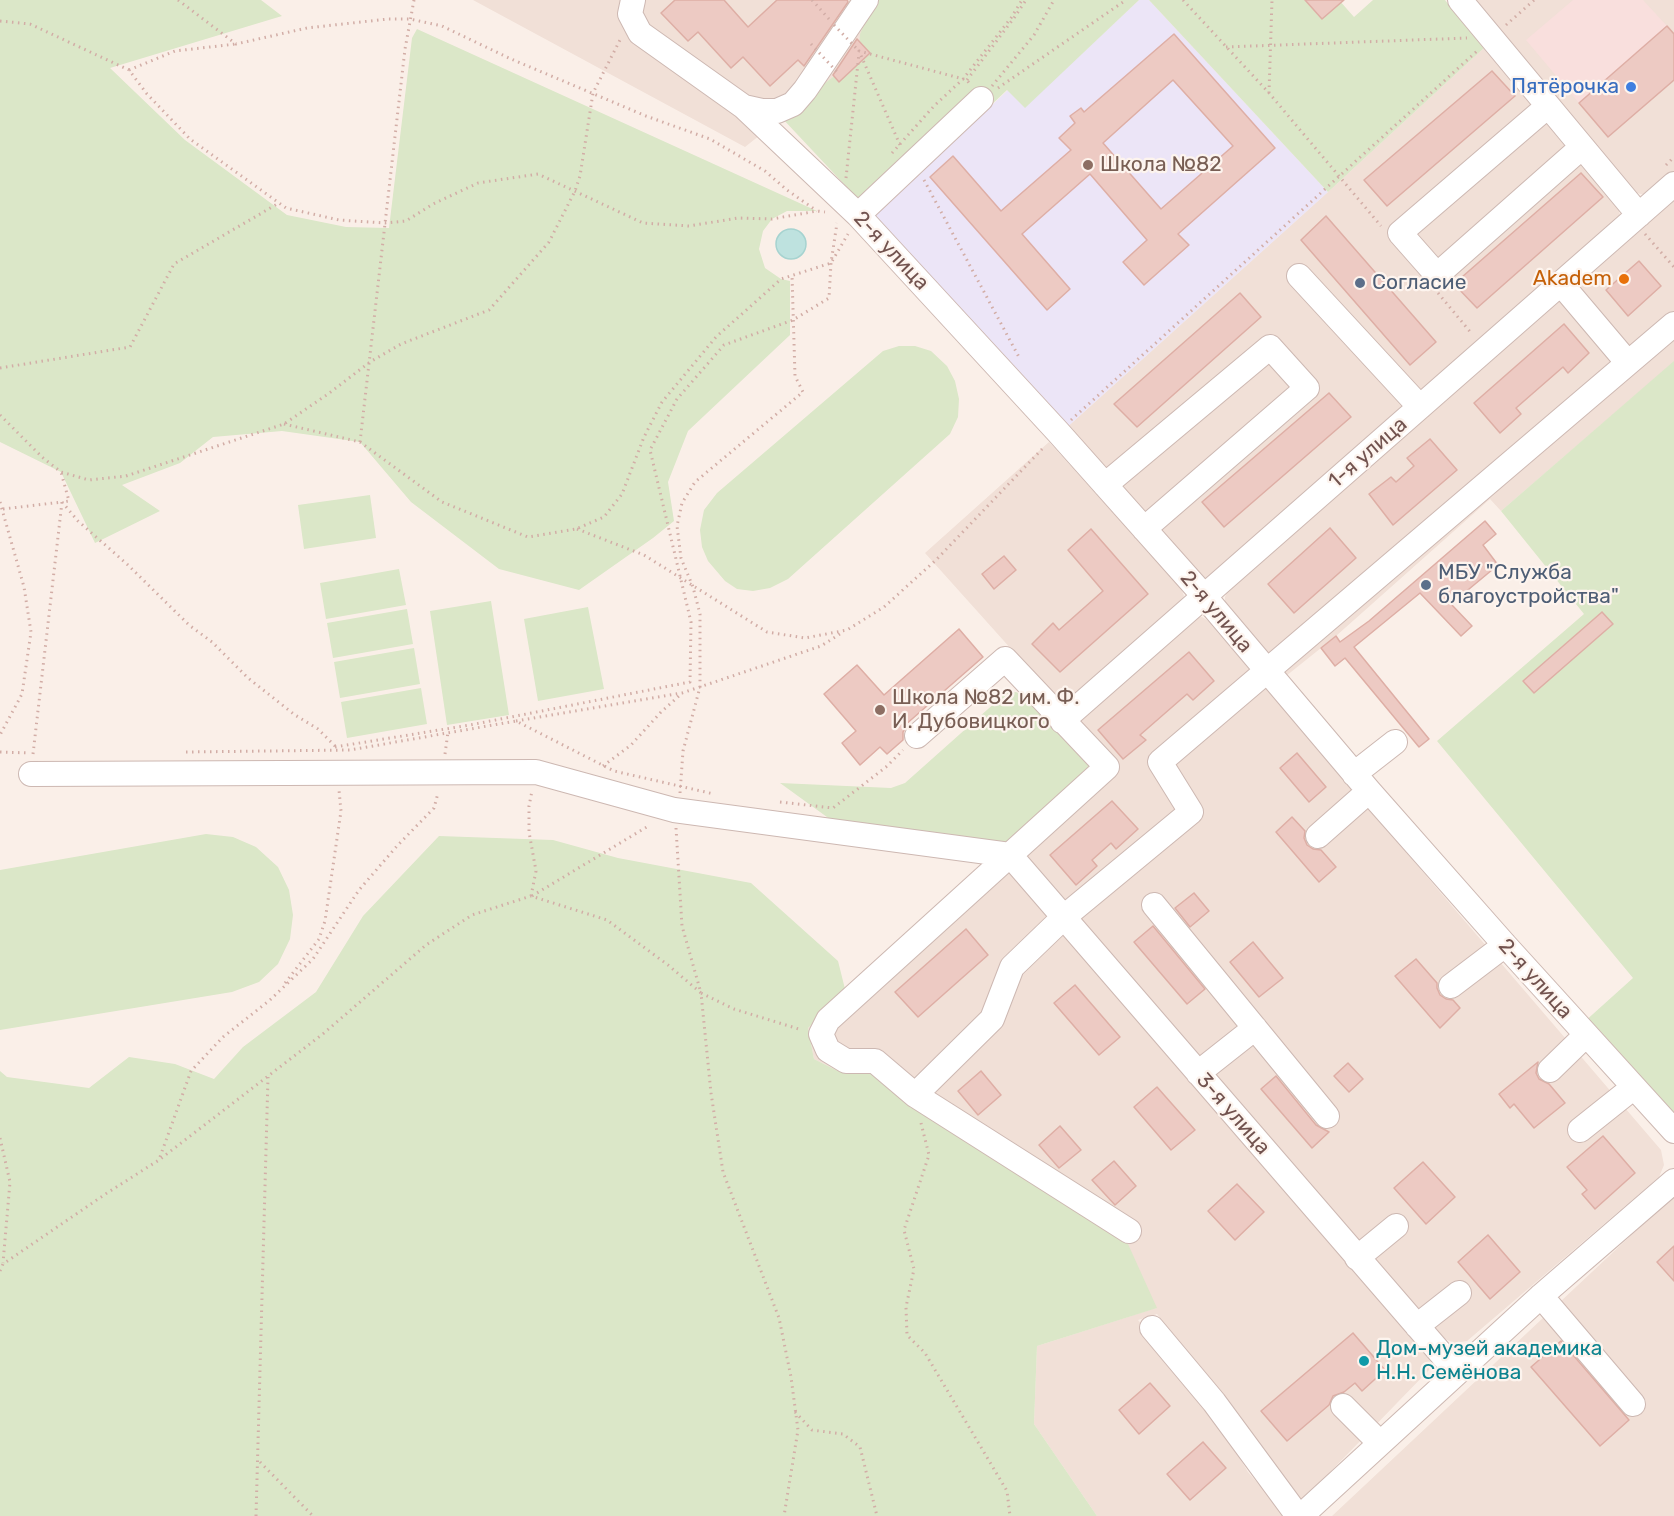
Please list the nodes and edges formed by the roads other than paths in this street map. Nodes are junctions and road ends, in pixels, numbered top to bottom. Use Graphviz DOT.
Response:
graph roads {
  1 [pos="633,0"];
  2 [pos="866,0"];
  3 [pos="1460,0"];
  4 [pos="981,99"];
  5 [pos="1548,106"];
  6 [pos="744,107"];
  7 [pos="1582,147"];
  8 [pos="1674,184"];
  9 [pos="850,206"];
  10 [pos="1639,215"];
  11 [pos="1299,276"];
  12 [pos="1562,285"];
  13 [pos="1674,324"];
  14 [pos="1628,363"];
  15 [pos="1420,407"];
  16 [pos="1105,485"];
  17 [pos="1144,529"];
  18 [pos="1204,596"];
  19 [pos="1266,672"];
  20 [pos="1062,721"];
  21 [pos="917,736"];
  22 [pos="1395,742"];
  23 [pos="32,774"];
  24 [pos="1361,783"];
  25 [pos="1318,836"];
  26 [pos="1010,855"];
  27 [pos="1154,905"];
  28 [pos="1064,917"];
  29 [pos="1505,945"];
  30 [pos="1451,986"];
  31 [pos="1254,1028"];
  32 [pos="1586,1035"];
  33 [pos="1550,1070"];
  34 [pos="1198,1073"];
  35 [pos="1634,1088"];
  36 [pos="915,1095"];
  37 [pos="1327,1116"];
  38 [pos="1580,1130"];
  39 [pos="1674,1131"];
  40 [pos="1674,1181"];
  41 [pos="1396,1226"];
  42 [pos="1129,1230"];
  43 [pos="1357,1258"];
  44 [pos="1460,1293"];
  45 [pos="1541,1296"];
  46 [pos="1416,1326"];
  47 [pos="1152,1328"];
  48 [pos="1456,1372"];
  49 [pos="1633,1404"];
  50 [pos="1343,1406"];
  51 [pos="1380,1443"];
  52 [pos="1299,1516"];
  1 -- 6 [label="street, 2-я улица"];
  2 -- 6 [label="street"];
  3 -- 5 [label="street"];
  4 -- 9 [label="street"];
  5 -- 7 [label="street"];
  5 -- 7 [label="street"];
  6 -- 9 [label="street, 2-я улица"];
  7 -- 10 [label="street"];
  8 -- 10 [label="street, 1-я улица"];
  9 -- 16 [label="street, 2-я улица"];
  10 -- 12 [label="street, 1-я улица"];
  11 -- 15 [label="street"];
  12 -- 14 [label="street"];
  12 -- 15 [label="street, 1-я улица"];
  13 -- 14 [label="street"];
  14 -- 19 [label="street"];
  15 -- 18 [label="street, 1-я улица"];
  16 -- 17 [label="street, 2-я улица"];
  16 -- 17 [label="street"];
  17 -- 18 [label="street, 2-я улица"];
  18 -- 19 [label="street, 2-я улица"];
  18 -- 20 [label="street, 1-я улица"];
  19 -- 24 [label="street, 2-я улица"];
  19 -- 28 [label="street"];
  20 -- 21 [label="street"];
  20 -- 26 [label="street"];
  22 -- 24 [label="street"];
  23 -- 26 [label="street"];
  24 -- 25 [label="street"];
  24 -- 29 [label="street, 2-я улица"];
  26 -- 28 [label="street, 3-я улица"];
  26 -- 36 [label="street"];
  27 -- 31 [label="street"];
  28 -- 34 [label="street, 3-я улица"];
  28 -- 36 [label="street"];
  29 -- 30 [label="street"];
  29 -- 32 [label="street, 2-я улица"];
  31 -- 34 [label="street"];
  31 -- 37 [label="street"];
  32 -- 33 [label="street"];
  32 -- 35 [label="street, 2-я улица"];
  34 -- 43 [label="street, 3-я улица"];
  35 -- 38 [label="street"];
  35 -- 39 [label="street, 2-я улица"];
  36 -- 42 [label="street"];
  40 -- 45 [label="street"];
  41 -- 43 [label="street"];
  43 -- 46 [label="street, 3-я улица"];
  44 -- 46 [label="street"];
  45 -- 48 [label="street"];
  45 -- 49 [label="street"];
  46 -- 48 [label="street, 3-я улица"];
  47 -- 52 [label="street"];
  48 -- 51 [label="street"];
  50 -- 51 [label="street"];
  51 -- 52 [label="street"];
}
